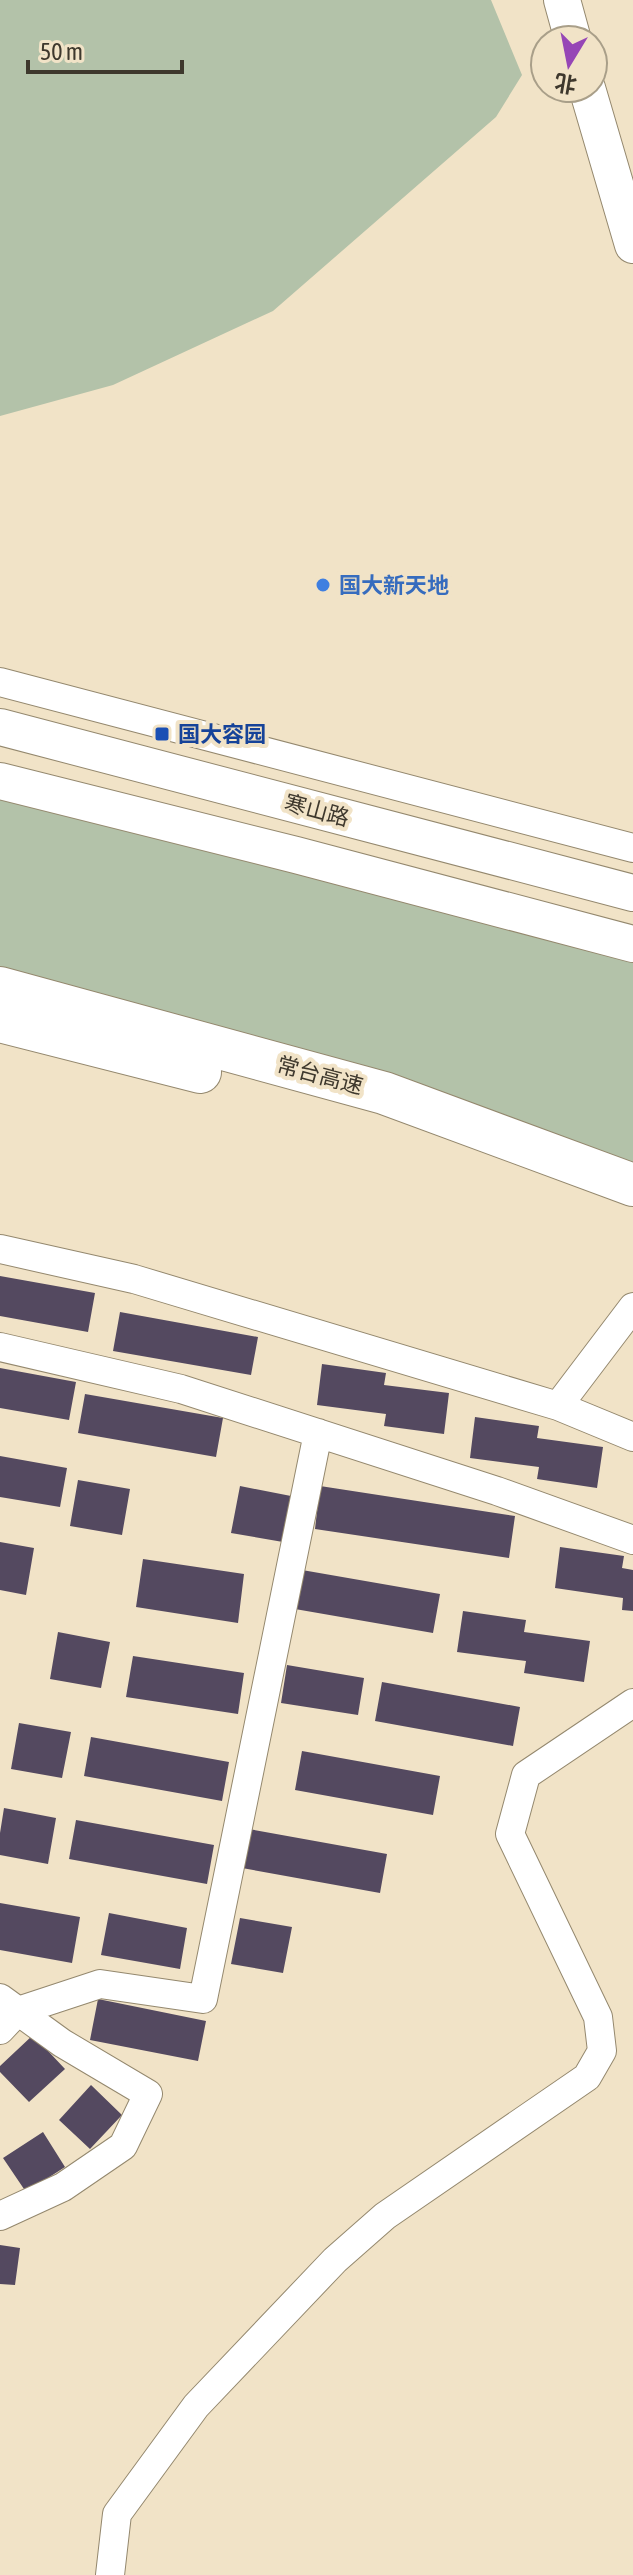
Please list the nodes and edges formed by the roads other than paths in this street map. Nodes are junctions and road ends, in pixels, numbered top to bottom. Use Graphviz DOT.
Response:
graph roads {
  1 [pos="562,0"];
  2 [pos="569,24"];
  3 [pos="592,104"];
  4 [pos="633,245"];
  5 [pos="0,682"];
  6 [pos="0,727"];
  7 [pos="0,781"];
  8 [pos="633,848"];
  9 [pos="633,893"];
  10 [pos="633,944"];
  11 [pos="0,988"];
  12 [pos="0,1021"];
  13 [pos="633,1185"];
  14 [pos="633,1212"];
  15 [pos="0,1249"];
  16 [pos="633,1307"];
  17 [pos="0,1347"];
  18 [pos="558,1406"];
  19 [pos="318,1433"];
  20 [pos="633,1437"];
  21 [pos="633,1540"];
  22 [pos="633,1703"];
  23 [pos="6,2013"];
  24 [pos="0,2216"];
  25 [pos="110,2575"];
  1 -- 2 [label="main road"];
  3 -- 4 [label="main road"];
  5 -- 8 [label="lane"];
  6 -- 9 [label="main road, 寒山路"];
  7 -- 10 [label="main road"];
  11 -- 13 [label="highway, 常台高速"];
  12 -- 14 [label="highway, 常台高速"];
  15 -- 18 [label="lane"];
  16 -- 18 [label="lane"];
  17 -- 19 [label="lane"];
  18 -- 20 [label="lane"];
  19 -- 21 [label="lane"];
  19 -- 23 [label="lane"];
  22 -- 25 [label="lane"];
  23 -- 24 [label="lane"];
}
